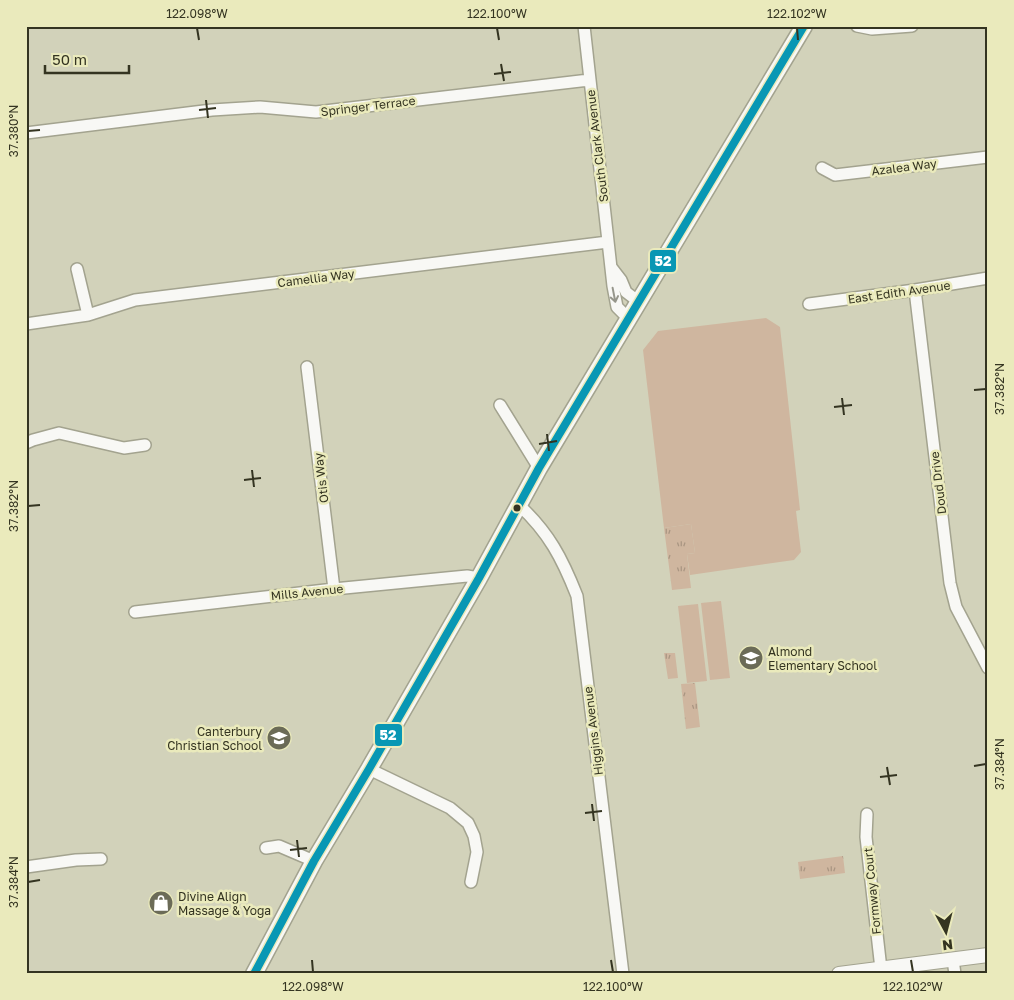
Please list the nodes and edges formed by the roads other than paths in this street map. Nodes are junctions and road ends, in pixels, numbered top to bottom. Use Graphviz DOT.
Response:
graph roads {
  1 [pos="584,26"];
  2 [pos="804,26"];
  3 [pos="857,26"];
  4 [pos="912,26"];
  5 [pos="589,80"];
  6 [pos="26,133"];
  7 [pos="988,158"];
  8 [pos="822,168"];
  9 [pos="608,242"];
  10 [pos="611,266"];
  11 [pos="78,269"];
  12 [pos="988,278"];
  13 [pos="915,290"];
  14 [pos="639,302"];
  15 [pos="809,304"];
  16 [pos="88,315"];
  17 [pos="629,319"];
  18 [pos="26,324"];
  19 [pos="307,367"];
  20 [pos="500,405"];
  21 [pos="26,443"];
  22 [pos="145,445"];
  23 [pos="540,468"];
  24 [pos="519,505"];
  25 [pos="480,578"];
  26 [pos="334,589"];
  27 [pos="135,612"];
  28 [pos="988,668"];
  29 [pos="369,768"];
  30 [pos="867,814"];
  31 [pos="266,848"];
  32 [pos="100,859"];
  33 [pos="314,861"];
  34 [pos="26,867"];
  35 [pos="471,882"];
  36 [pos="988,955"];
  37 [pos="953,960"];
  38 [pos="881,969"];
  39 [pos="254,974"];
  40 [pos="623,974"];
  41 [pos="839,974"];
  42 [pos="955,974"];
  1 -- 5 [label="street, South Clark Avenue"];
  2 -- 14 [label="main road"];
  3 -- 4 [label="street"];
  5 -- 6 [label="street, Springer Terrace"];
  5 -- 9 [label="street, South Clark Avenue"];
  7 -- 8 [label="street, Azalea Way"];
  9 -- 10 [label="street, South Clark Avenue"];
  9 -- 16 [label="street, Camellia Way"];
  10 -- 14 [label="street, South Clark Avenue"];
  10 -- 17 [label="street, South Clark Avenue, one-way"];
  11 -- 16 [label="street"];
  12 -- 13 [label="street, East Edith Avenue"];
  13 -- 15 [label="street, East Edith Avenue"];
  13 -- 28 [label="street, Doud Drive"];
  14 -- 17 [label="main road"];
  16 -- 18 [label="street, Camellia Way"];
  17 -- 23 [label="main road"];
  19 -- 26 [label="street, Otis Way"];
  20 -- 23 [label="street"];
  21 -- 22 [label="street"];
  23 -- 24 [label="main road"];
  24 -- 25 [label="main road"];
  24 -- 40 [label="street, Higgins Avenue"];
  25 -- 26 [label="street, Mills Avenue"];
  25 -- 29 [label="main road"];
  26 -- 27 [label="street, Mills Avenue"];
  29 -- 33 [label="main road"];
  29 -- 35 [label="street"];
  30 -- 38 [label="street, Formway Court"];
  31 -- 33 [label="street"];
  32 -- 34 [label="street"];
  33 -- 39 [label="main road"];
  36 -- 37 [label="street"];
  37 -- 38 [label="street"];
  37 -- 42 [label="street"];
  38 -- 41 [label="street"];
}
